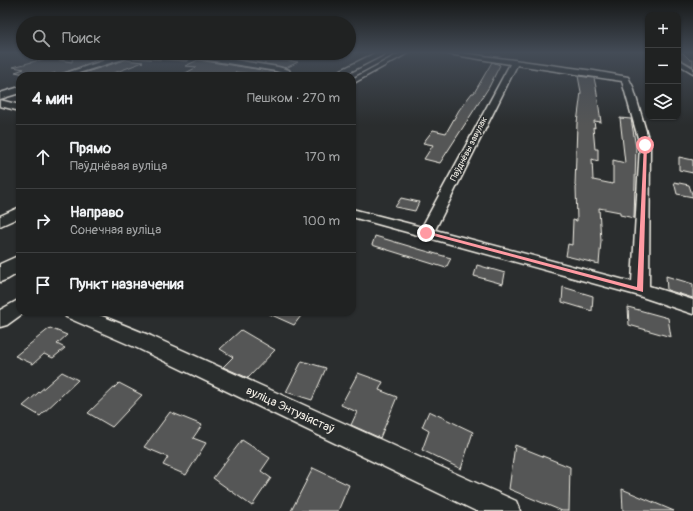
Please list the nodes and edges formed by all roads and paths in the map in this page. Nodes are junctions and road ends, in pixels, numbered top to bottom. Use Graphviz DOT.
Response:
graph roads {
  1 [pos="507,77"];
  2 [pos="614,77"];
  3 [pos="16,91"];
  4 [pos="0,96"];
  5 [pos="0,103"];
  6 [pos="16,107"];
  7 [pos="16,213"];
  8 [pos="356,214"];
  9 [pos="0,222"];
  10 [pos="426,233"];
  11 [pos="16,264"];
  12 [pos="0,274"];
  13 [pos="640,290"];
  14 [pos="693,307"];
  15 [pos="16,309"];
  16 [pos="82,316"];
  17 [pos="0,320"];
  18 [pos="506,511"];
  1 -- 10 [label="street, Паўднёвы завулак"];
  2 -- 13 [label="street"];
  3 -- 4 [label="street"];
  5 -- 6 [label="street"];
  7 -- 9 [label="street"];
  8 -- 10 [label="street"];
  10 -- 13 [label="street"];
  11 -- 12 [label="main road"];
  13 -- 14 [label="street"];
  15 -- 17 [label="street"];
  16 -- 18 [label="street, вуліца Энтузіястаў"];
}
